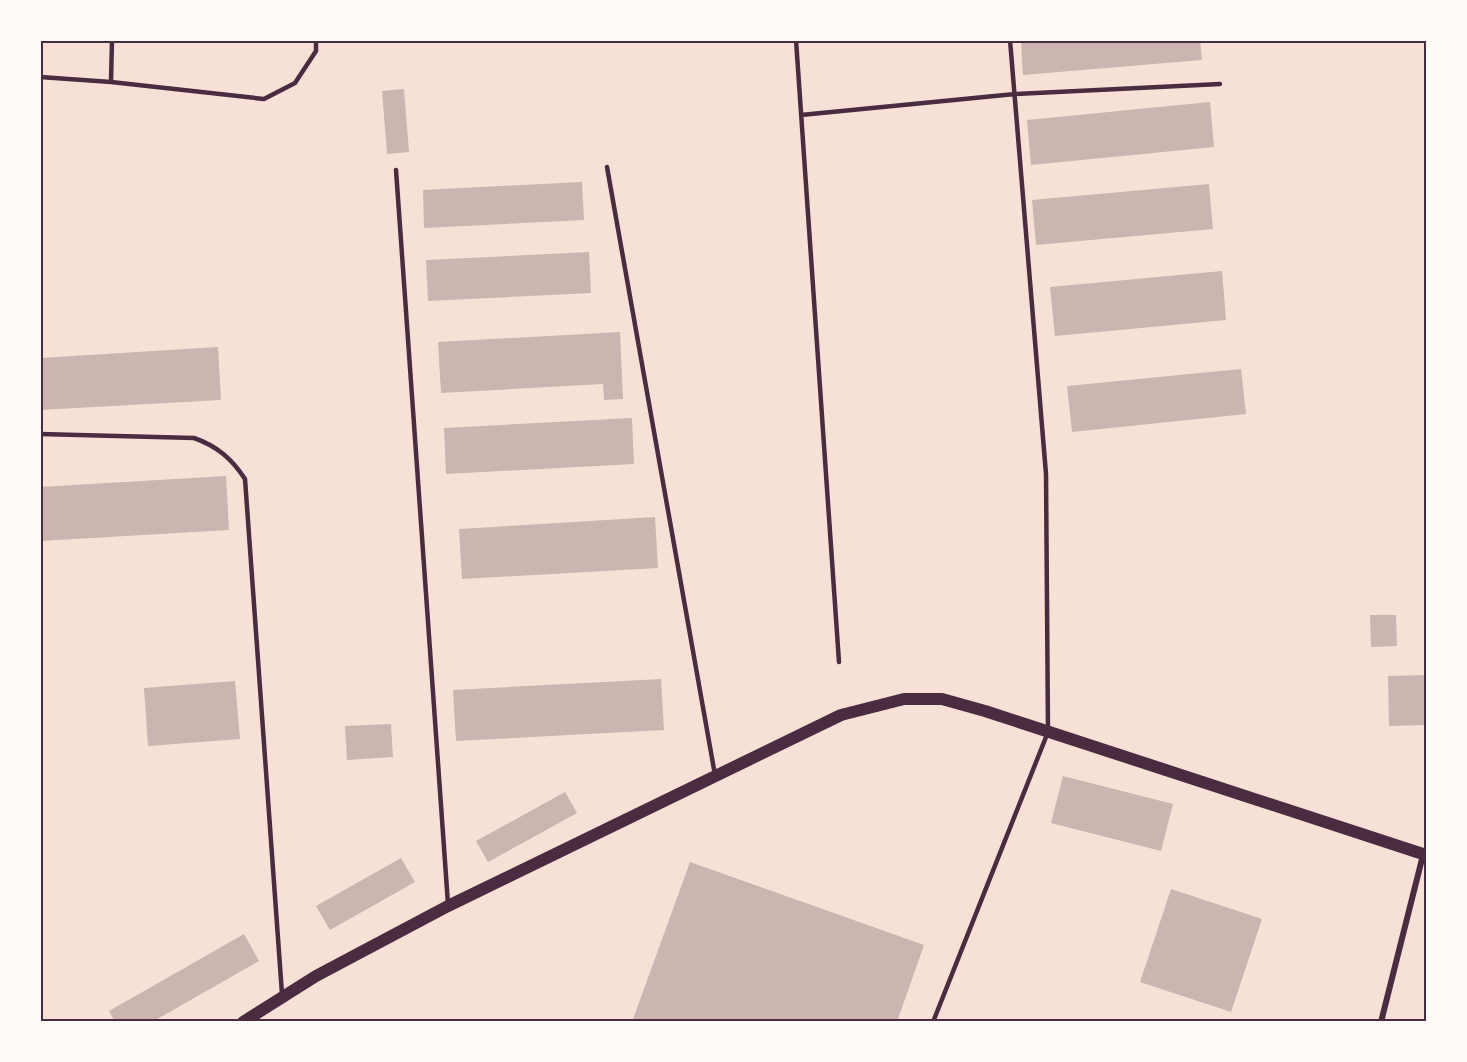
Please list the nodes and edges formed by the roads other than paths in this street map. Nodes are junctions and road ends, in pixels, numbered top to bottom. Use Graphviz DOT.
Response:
graph roads {
  1 [pos="112,40"];
  2 [pos="316,40"];
  3 [pos="796,40"];
  4 [pos="1010,40"];
  5 [pos="40,77"];
  6 [pos="111,82"];
  7 [pos="1220,84"];
  8 [pos="1015,94"];
  9 [pos="801,114"];
  10 [pos="607,167"];
  11 [pos="396,170"];
  12 [pos="40,434"];
  13 [pos="838,662"];
  14 [pos="1047,732"];
  15 [pos="715,775"];
  16 [pos="1425,854"];
  17 [pos="448,906"];
  18 [pos="282,997"];
  19 [pos="243,1022"];
  20 [pos="933,1022"];
  21 [pos="1381,1022"];
  1 -- 6 [label="lane"];
  2 -- 6 [label="lane"];
  3 -- 9 [label="lane"];
  4 -- 8 [label="lane"];
  5 -- 6 [label="lane"];
  7 -- 8 [label="lane"];
  8 -- 9 [label="lane"];
  8 -- 14 [label="lane"];
  9 -- 13 [label="lane"];
  10 -- 15 [label="lane"];
  11 -- 17 [label="lane"];
  12 -- 18 [label="lane"];
  14 -- 15 [label="main road"];
  14 -- 16 [label="main road"];
  14 -- 20 [label="lane"];
  15 -- 17 [label="main road"];
  16 -- 21 [label="street"];
  17 -- 18 [label="main road"];
  18 -- 19 [label="main road"];
}
